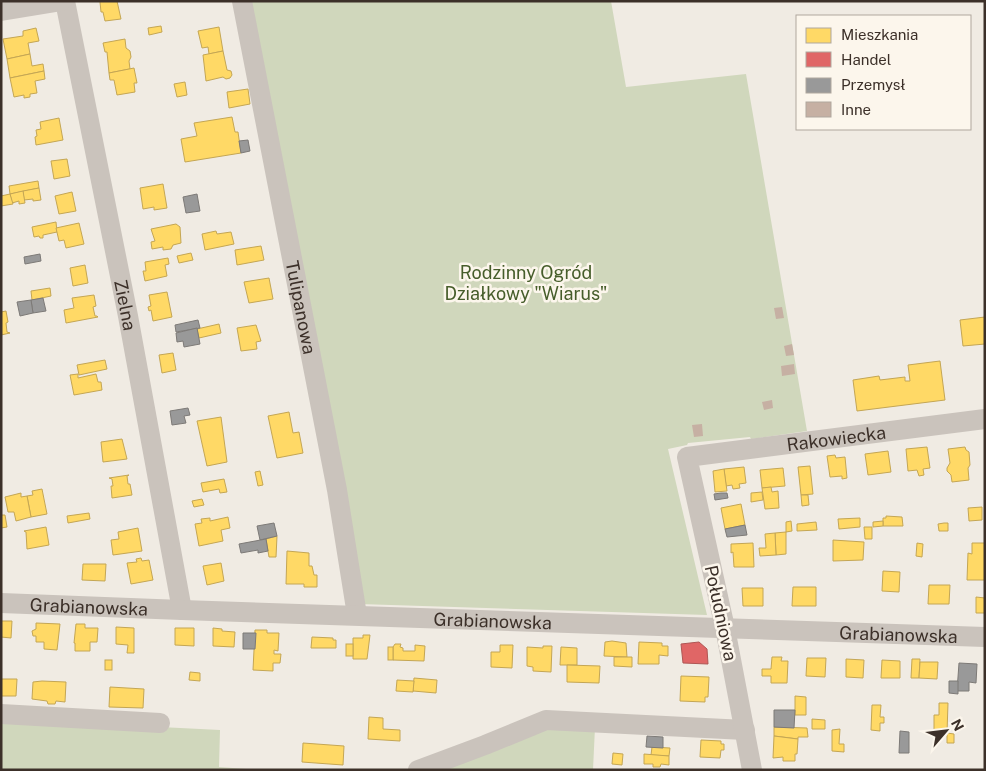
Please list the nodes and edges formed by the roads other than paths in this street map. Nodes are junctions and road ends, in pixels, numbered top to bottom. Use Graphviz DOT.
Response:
graph roads {
  1 [pos="64,1"];
  2 [pos="242,1"];
  3 [pos="1,11"];
  4 [pos="985,419"];
  5 [pos="687,457"];
  6 [pos="1,602"];
  7 [pos="182,610"];
  8 [pos="357,615"];
  9 [pos="725,628"];
  10 [pos="985,637"];
  11 [pos="1,714"];
  12 [pos="160,722"];
  13 [pos="745,730"];
  14 [pos="418,770"];
  15 [pos="752,770"];
  1 -- 3 [label="street"];
  1 -- 7 [label="street, Zielna"];
  2 -- 8 [label="street, Tulipanowa"];
  4 -- 5 [label="street, Rakowiecka"];
  5 -- 9 [label="street, Południowa"];
  6 -- 7 [label="street, Grabianowska"];
  7 -- 8 [label="street, Grabianowska"];
  8 -- 9 [label="street, Grabianowska"];
  9 -- 10 [label="street, Grabianowska"];
  9 -- 13 [label="street, Południowa"];
  11 -- 12 [label="street"];
  13 -- 14 [label="street"];
  13 -- 15 [label="street, Południowa"];
}
